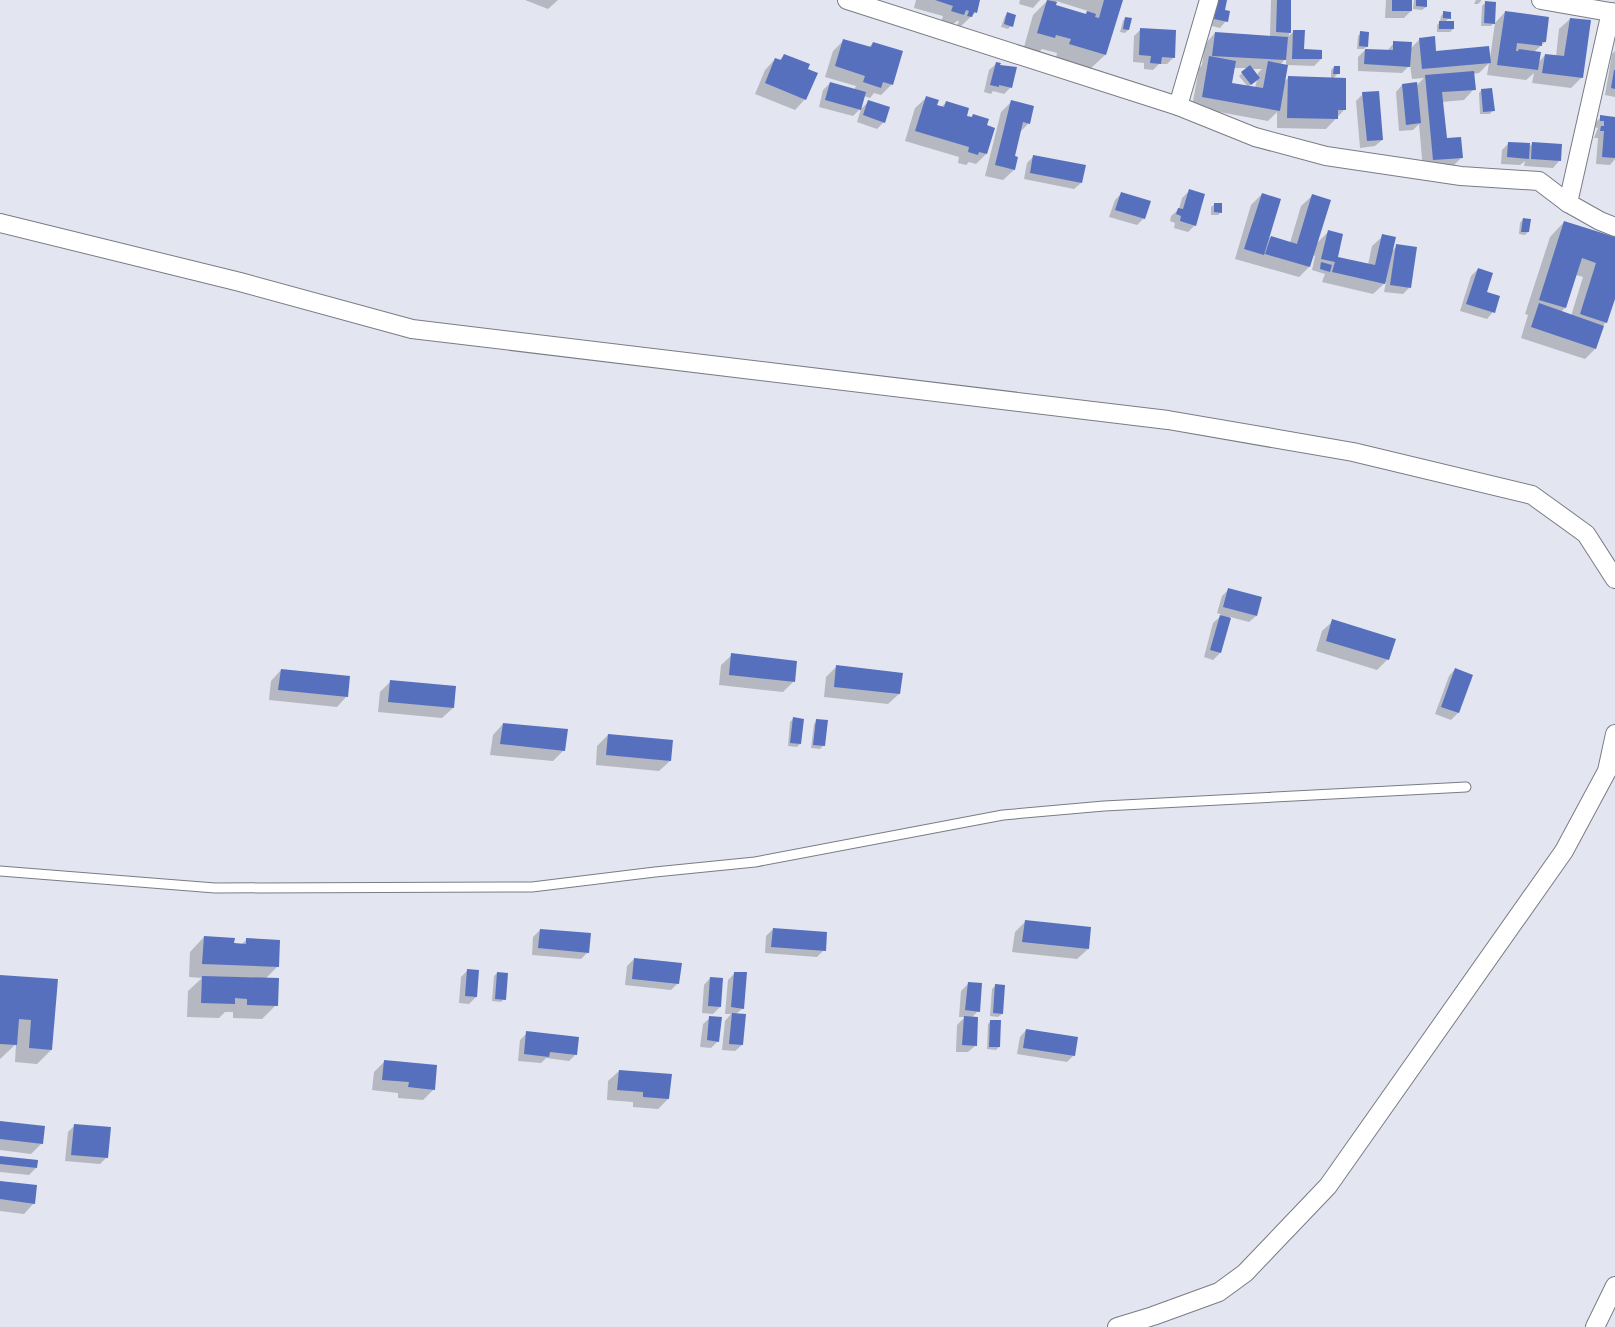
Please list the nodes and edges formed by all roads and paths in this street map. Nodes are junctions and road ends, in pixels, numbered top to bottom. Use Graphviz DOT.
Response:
graph roads {
  1 [pos="847,0"];
  2 [pos="1209,0"];
  3 [pos="1541,0"];
  4 [pos="1613,13"];
  5 [pos="1178,106"];
  6 [pos="1568,203"];
  7 [pos="0,223"];
  8 [pos="1615,227"];
  9 [pos="1615,579"];
  10 [pos="1615,734"];
  11 [pos="1466,787"];
  12 [pos="0,871"];
  13 [pos="1615,1286"];
  14 [pos="1117,1327"];
  15 [pos="1595,1327"];
  1 -- 5 [label="street"];
  2 -- 5 [label="street"];
  3 -- 4 [label="street"];
  4 -- 6 [label="street"];
  5 -- 6 [label="street"];
  6 -- 8 [label="street"];
  7 -- 9 [label="street"];
  10 -- 14 [label="street"];
  11 -- 12 [label="lane"];
  13 -- 15 [label="street"];
}
